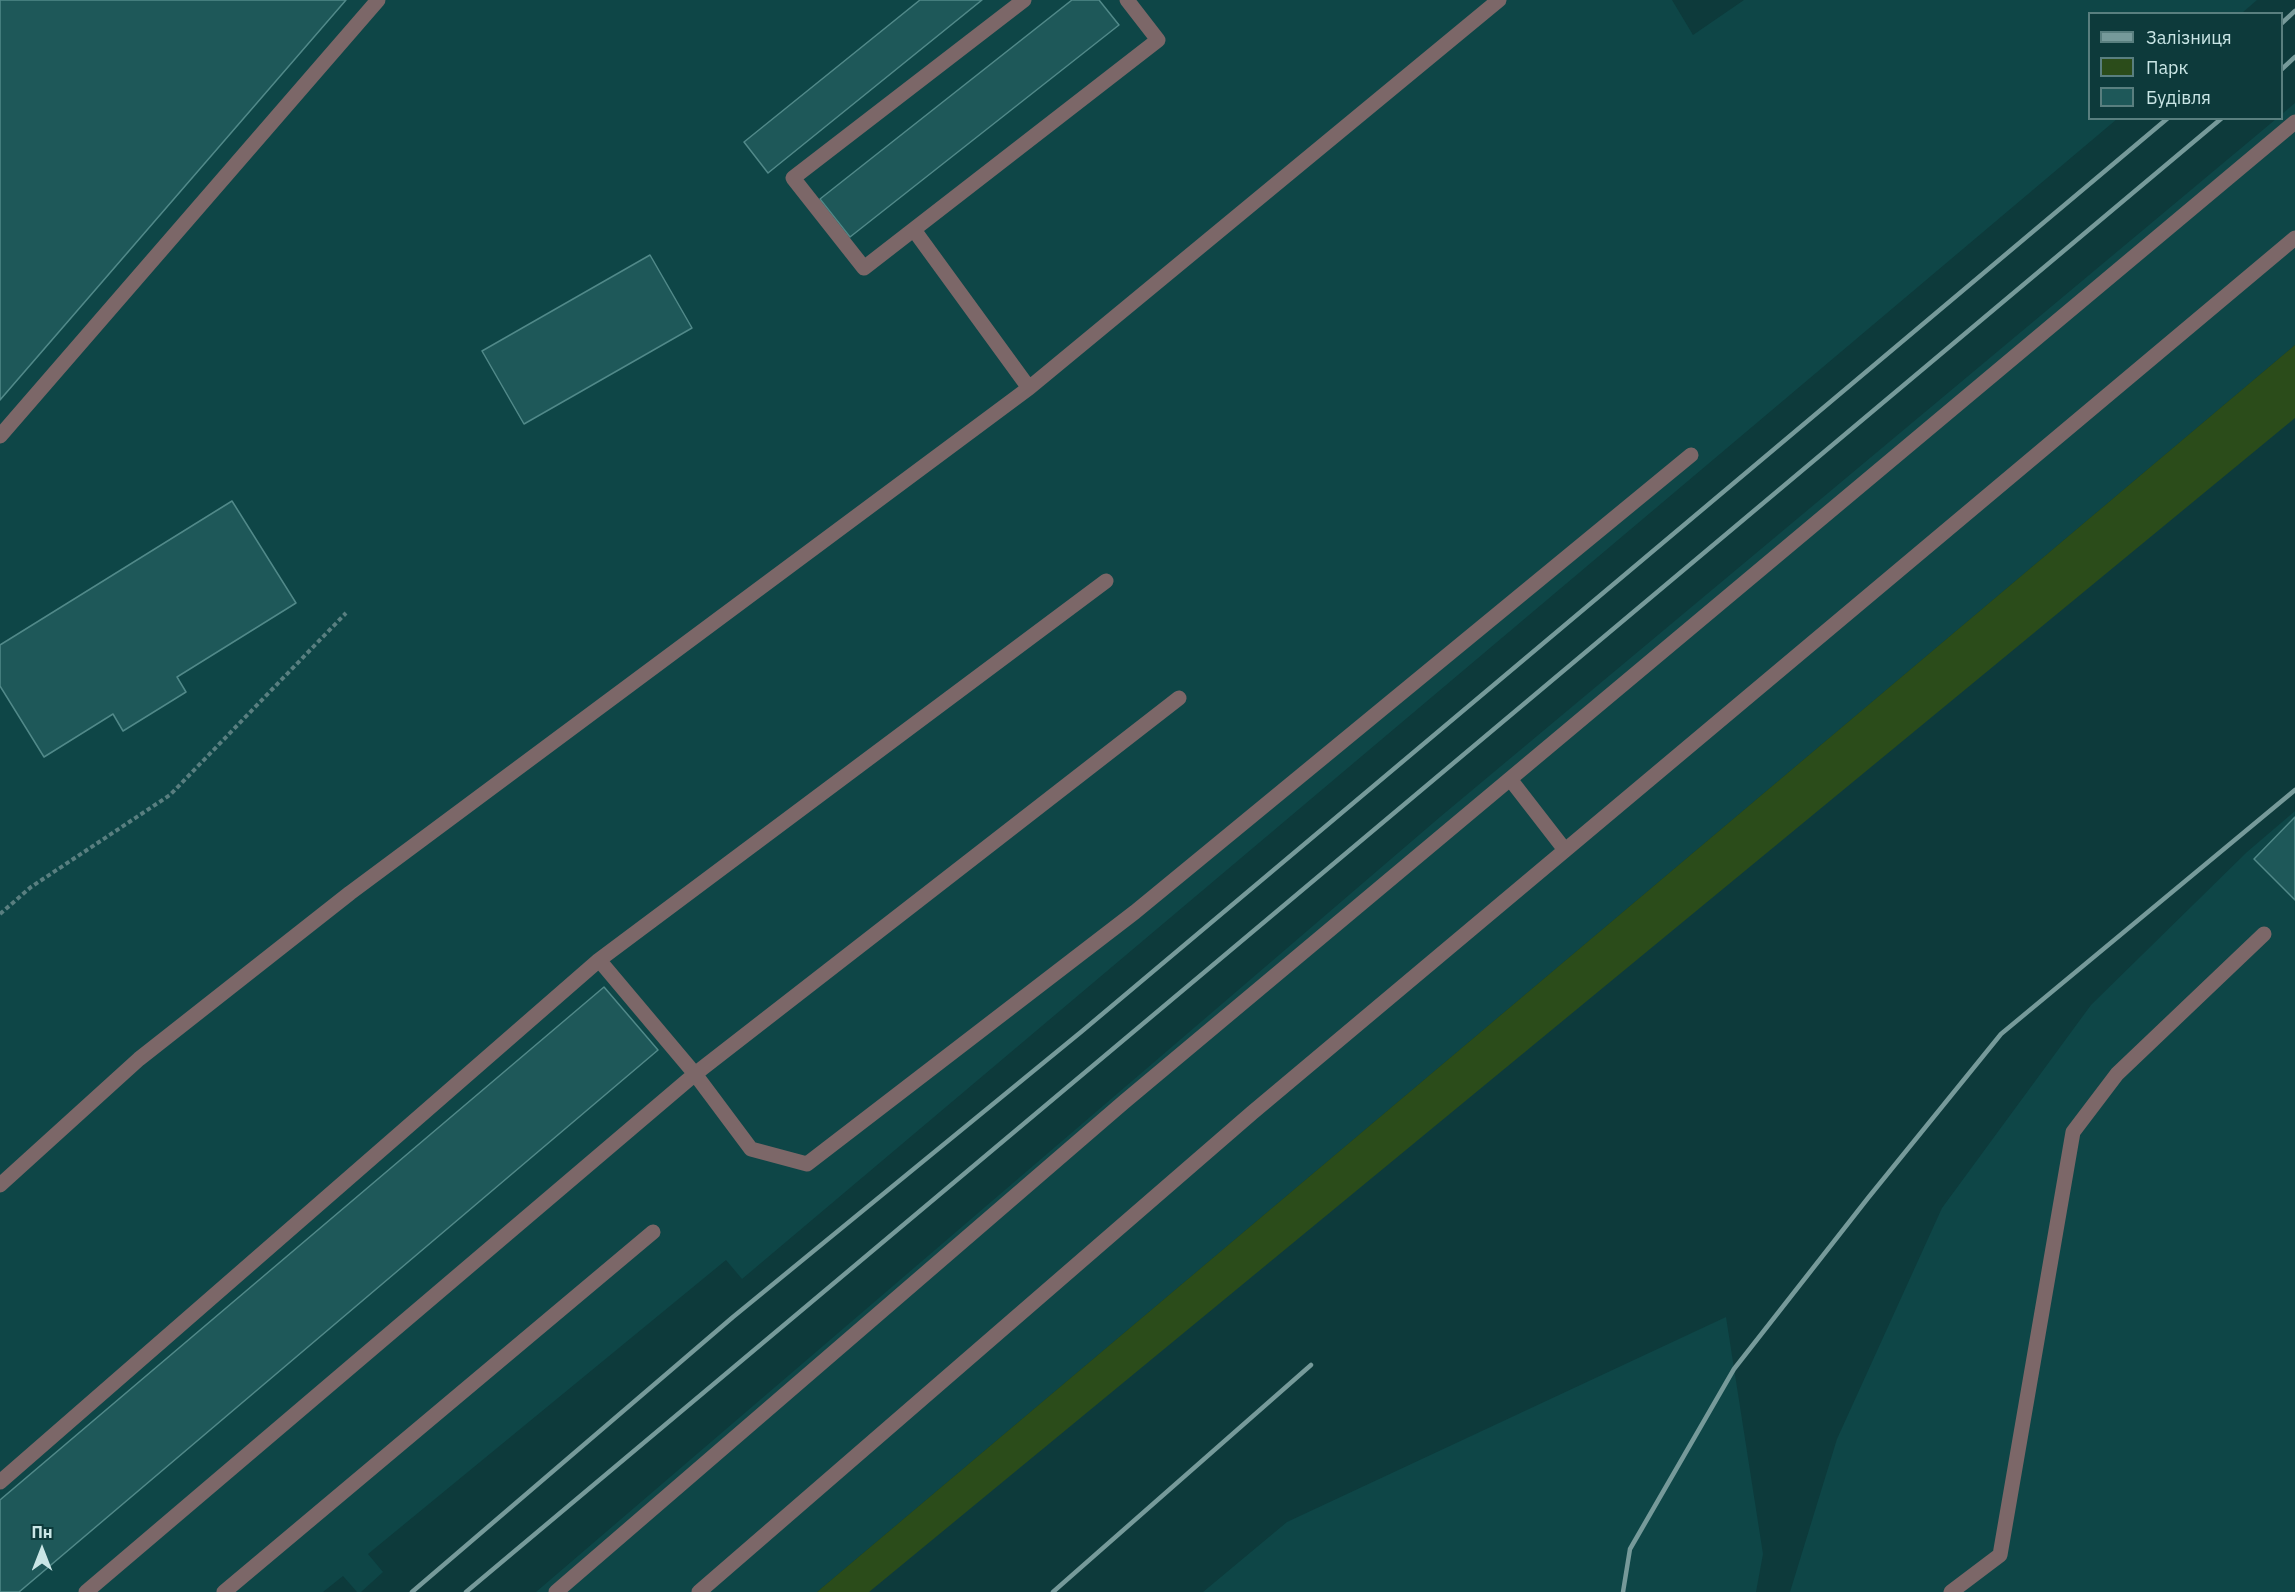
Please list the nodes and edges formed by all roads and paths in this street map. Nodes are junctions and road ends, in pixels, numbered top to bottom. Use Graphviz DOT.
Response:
graph roads {
  1 [pos="378,0"];
  2 [pos="1024,0"];
  3 [pos="1127,0"];
  4 [pos="1499,0"];
  5 [pos="2295,122"];
  6 [pos="914,230"];
  7 [pos="2295,238"];
  8 [pos="1029,388"];
  9 [pos="0,436"];
  10 [pos="1691,455"];
  11 [pos="1106,581"];
  12 [pos="346,613"];
  13 [pos="1179,698"];
  14 [pos="1510,779"];
  15 [pos="1565,849"];
  16 [pos="0,914"];
  17 [pos="2264,934"];
  18 [pos="599,960"];
  19 [pos="695,1074"];
  20 [pos="0,1185"];
  21 [pos="653,1232"];
  22 [pos="0,1482"];
  23 [pos="86,1592"];
  24 [pos="224,1592"];
  25 [pos="556,1592"];
  26 [pos="699,1592"];
  27 [pos="1951,1592"];
  1 -- 9 [label="lane"];
  2 -- 6 [label="lane"];
  3 -- 6 [label="lane"];
  4 -- 8 [label="lane"];
  5 -- 14 [label="lane"];
  6 -- 8 [label="lane"];
  7 -- 15 [label="lane"];
  8 -- 20 [label="lane"];
  10 -- 19 [label="lane"];
  11 -- 18 [label="lane"];
  12 -- 16 [label="path"];
  13 -- 19 [label="lane"];
  14 -- 15 [label="lane"];
  14 -- 25 [label="lane"];
  15 -- 26 [label="lane"];
  17 -- 27 [label="lane"];
  18 -- 19 [label="lane"];
  18 -- 22 [label="lane"];
  19 -- 23 [label="lane"];
  21 -- 24 [label="lane"];
}
